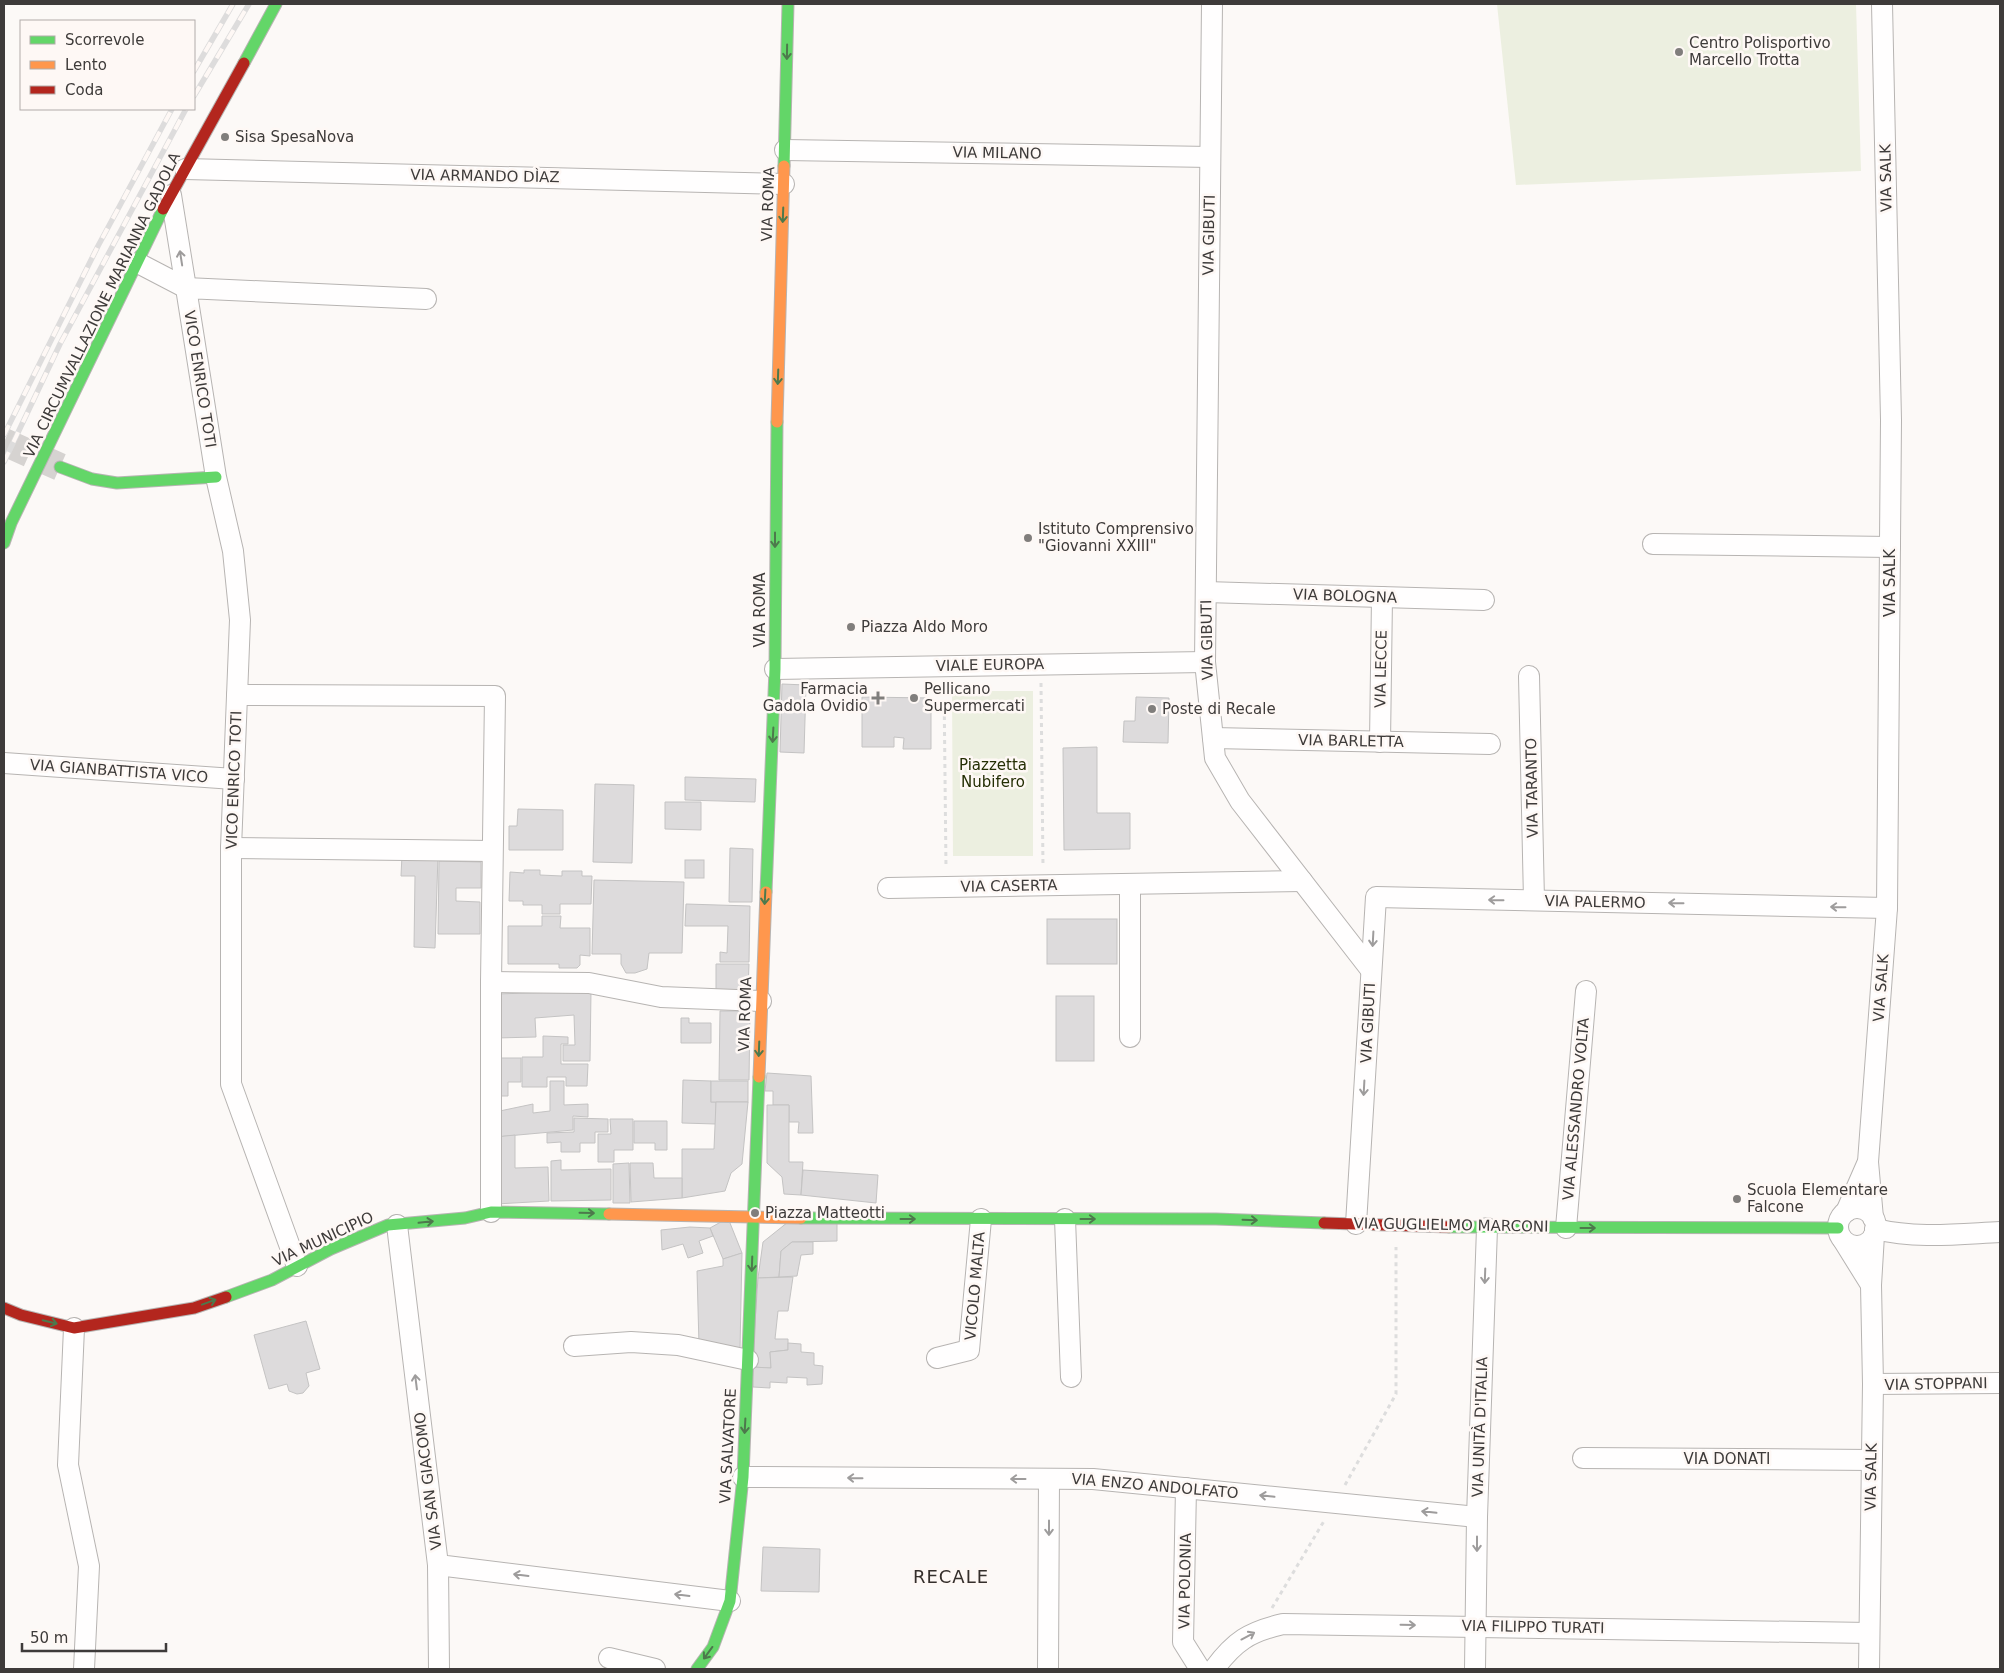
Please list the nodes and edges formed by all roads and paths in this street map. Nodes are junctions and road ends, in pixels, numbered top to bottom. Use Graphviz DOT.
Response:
graph roads {
  1 [pos="276,4"];
  2 [pos="788,4"];
  3 [pos="1212,4"];
  4 [pos="1882,4"];
  5 [pos="785,150"];
  6 [pos="1210,156"];
  7 [pos="185,169"];
  8 [pos="784,184"];
  9 [pos="171,195"];
  10 [pos="138,263"];
  11 [pos="186,288"];
  12 [pos="426,299"];
  13 [pos="60,467"];
  14 [pos="216,477"];
  15 [pos="4,543"];
  16 [pos="1652,544"];
  17 [pos="1890,547"];
  18 [pos="1206,592"];
  19 [pos="1382,597"];
  20 [pos="1484,600"];
  21 [pos="1205,662"];
  22 [pos="1041,664"];
  23 [pos="944,666"];
  24 [pos="776,669"];
  25 [pos="1530,676"];
  26 [pos="237,695"];
  27 [pos="1213,738"];
  28 [pos="1380,742"];
  29 [pos="1490,744"];
  30 [pos="4,764"];
  31 [pos="234,779"];
  32 [pos="231,848"];
  33 [pos="492,851"];
  34 [pos="1302,881"];
  35 [pos="1130,884"];
  36 [pos="1043,885"];
  37 [pos="946,887"];
  38 [pos="888,888"];
  39 [pos="1534,900"];
  40 [pos="1887,908"];
  41 [pos="1371,970"];
  42 [pos="491,982"];
  43 [pos="1586,991"];
  44 [pos="761,1001"];
  45 [pos="1130,1037"];
  46 [pos="1868,1162"];
  47 [pos="491,1212"];
  48 [pos="754,1215"];
  49 [pos="981,1219"];
  50 [pos="1065,1219"];
  51 [pos="397,1224"];
  52 [pos="1356,1224"];
  53 [pos="1395,1225"];
  54 [pos="1842,1227"];
  55 [pos="1874,1227"];
  56 [pos="1487,1228"];
  57 [pos="1566,1228"];
  58 [pos="2000,1232"];
  59 [pos="297,1266"];
  60 [pos="1871,1285"];
  61 [pos="4,1308"];
  62 [pos="74,1328"];
  63 [pos="574,1346"];
  64 [pos="937,1358"];
  65 [pos="748,1360"];
  66 [pos="1071,1377"];
  67 [pos="2000,1383"];
  68 [pos="1872,1384"];
  69 [pos="1583,1458"];
  70 [pos="1871,1460"];
  71 [pos="742,1477"];
  72 [pos="1049,1479"];
  73 [pos="1186,1488"];
  74 [pos="1336,1502"];
  75 [pos="1477,1517"];
  76 [pos="438,1565"];
  77 [pos="730,1601"];
  78 [pos="1476,1626"];
  79 [pos="1259,1630"];
  80 [pos="1869,1633"];
  81 [pos="609,1658"];
  82 [pos="84,1669"];
  83 [pos="439,1669"];
  84 [pos="655,1669"];
  85 [pos="696,1669"];
  86 [pos="1048,1669"];
  87 [pos="1200,1669"];
  88 [pos="1214,1669"];
  89 [pos="1475,1669"];
  90 [pos="1869,1669"];
  1 -- 7 [label="street, VIA CIRCUMVALLAZIONE MARIANNA GADOLA"];
  2 -- 5 [label="street, VIA ROMA, one-way"];
  3 -- 6 [label="street, VIA GIBUTI"];
  4 -- 17 [label="street, VIA SALK"];
  5 -- 6 [label="street, VIA MILANO"];
  5 -- 8 [label="street, VIA ROMA"];
  6 -- 18 [label="street, VIA GIBUTI"];
  7 -- 8 [label="street, VIA ARMANDO DÌAZ"];
  7 -- 9 [label="street, VIA CIRCUMVALLAZIONE MARIANNA GADOLA"];
  8 -- 24 [label="street, VIA ROMA, one-way"];
  9 -- 10 [label="street, VIA CIRCUMVALLAZIONE MARIANNA GADOLA"];
  11 -- 9 [label="street, VICO ENRICO TOTI, one-way"];
  10 -- 11 [label="street"];
  10 -- 15 [label="street, VIA CIRCUMVALLAZIONE MARIANNA GADOLA"];
  11 -- 12 [label="street"];
  11 -- 14 [label="street, VICO ENRICO TOTI"];
  13 -- 14 [label="street"];
  14 -- 26 [label="street, VICO ENRICO TOTI"];
  16 -- 17 [label="street"];
  17 -- 40 [label="street, VIA SALK"];
  18 -- 19 [label="street, VIA BOLOGNA"];
  18 -- 21 [label="street, VIA GIBUTI"];
  19 -- 20 [label="street, VIA BOLOGNA"];
  19 -- 28 [label="street, VIA LECCE"];
  21 -- 22 [label="street, VIALE EUROPA"];
  21 -- 27 [label="street, VIA GIBUTI"];
  22 -- 23 [label="street, VIALE EUROPA"];
  22 -- 36 [label="path"];
  23 -- 24 [label="street, VIALE EUROPA"];
  23 -- 37 [label="path"];
  24 -- 44 [label="street, VIA ROMA, one-way"];
  25 -- 39 [label="street, VIA TARANTO"];
  26 -- 31 [label="street, VICO ENRICO TOTI"];
  26 -- 33 [label="street"];
  27 -- 28 [label="street, VIA BARLETTA"];
  27 -- 34 [label="street, VIA GIBUTI"];
  28 -- 29 [label="street, VIA BARLETTA"];
  30 -- 31 [label="street, VIA GIANBATTISTA VICO"];
  31 -- 32 [label="street, VICO ENRICO TOTI"];
  32 -- 33 [label="street"];
  32 -- 59 [label="street, VICO ENRICO TOTI"];
  33 -- 42 [label="street"];
  34 -- 35 [label="street, VIA CASERTA"];
  34 -- 41 [label="street, VIA GIBUTI"];
  35 -- 36 [label="street, VIA CASERTA"];
  35 -- 45 [label="street"];
  36 -- 37 [label="street, VIA CASERTA"];
  37 -- 38 [label="street, VIA CASERTA"];
  40 -- 39 [label="street, VIA PALERMO, one-way"];
  39 -- 41 [label="street, VIA PALERMO, one-way"];
  40 -- 46 [label="street, VIA SALK"];
  41 -- 52 [label="street, VIA GIBUTI, one-way"];
  42 -- 44 [label="street"];
  42 -- 47 [label="street"];
  43 -- 57 [label="street, VIA ALESSANDRO VOLTA"];
  44 -- 48 [label="street, VIA ROMA, one-way"];
  46 -- 54 [label="street, VIA SALK"];
  46 -- 55 [label="street, VIA SALK"];
  47 -- 48 [label="street, VIA MUNICIPIO, one-way"];
  51 -- 47 [label="street, VIA MUNICIPIO, one-way"];
  48 -- 49 [label="street, VIA GUGLIELMO MARCONI, one-way"];
  48 -- 65 [label="street, VIA SALVATORE, one-way"];
  49 -- 50 [label="street, VIA GUGLIELMO MARCONI"];
  49 -- 64 [label="street, VICOLO MALTA"];
  50 -- 52 [label="street, VIA GUGLIELMO MARCONI, one-way"];
  50 -- 66 [label="street"];
  51 -- 59 [label="street, VIA MUNICIPIO"];
  76 -- 51 [label="street, VIA SAN GIACOMO, one-way"];
  52 -- 53 [label="street, VIA GUGLIELMO MARCONI"];
  53 -- 56 [label="street, VIA GUGLIELMO MARCONI"];
  53 -- 74 [label="path"];
  54 -- 55 [label="street"];
  54 -- 55 [label="street"];
  57 -- 54 [label="street, VIA GUGLIELMO MARCONI, one-way"];
  54 -- 60 [label="street"];
  55 -- 58 [label="street"];
  55 -- 60 [label="street, VIA SALK"];
  56 -- 57 [label="street, VIA GUGLIELMO MARCONI"];
  56 -- 75 [label="street, VIA UNITÀ D'ITALIA, one-way"];
  62 -- 59 [label="street, VIA MUNICIPIO, one-way"];
  60 -- 68 [label="street, VIA SALK"];
  61 -- 62 [label="street, VIA MUNICIPIO, one-way"];
  62 -- 82 [label="street"];
  63 -- 65 [label="street"];
  65 -- 71 [label="street, VIA SALVATORE, one-way"];
  67 -- 68 [label="street, VIA STOPPANI"];
  68 -- 70 [label="street, VIA SALK"];
  69 -- 70 [label="street, VIA DONATI"];
  70 -- 80 [label="street, VIA SALK"];
  72 -- 71 [label="street, VIA ENZO ANDOLFATO, one-way"];
  71 -- 77 [label="street, VIA SALVATORE"];
  72 -- 73 [label="street, VIA ENZO ANDOLFATO"];
  72 -- 86 [label="street, one-way"];
  74 -- 73 [label="street, VIA ENZO ANDOLFATO, one-way"];
  73 -- 87 [label="street, VIA POLONIA"];
  75 -- 74 [label="street, VIA ENZO ANDOLFATO, one-way"];
  74 -- 79 [label="path"];
  75 -- 78 [label="street, VIA UNITÀ D'ITALIA, one-way"];
  77 -- 76 [label="street, VIA SAN GIACOMO, one-way"];
  76 -- 83 [label="street"];
  77 -- 85 [label="street, VIA SALVATORE, one-way"];
  79 -- 78 [label="street, VIA FILIPPO TURATI, one-way"];
  78 -- 80 [label="street, VIA FILIPPO TURATI"];
  78 -- 89 [label="street, VIA UNITÀ D'ITALIA"];
  88 -- 79 [label="street, VIA FILIPPO TURATI, one-way"];
  80 -- 90 [label="street, VIA SALK"];
  81 -- 84 [label="street"];
}
